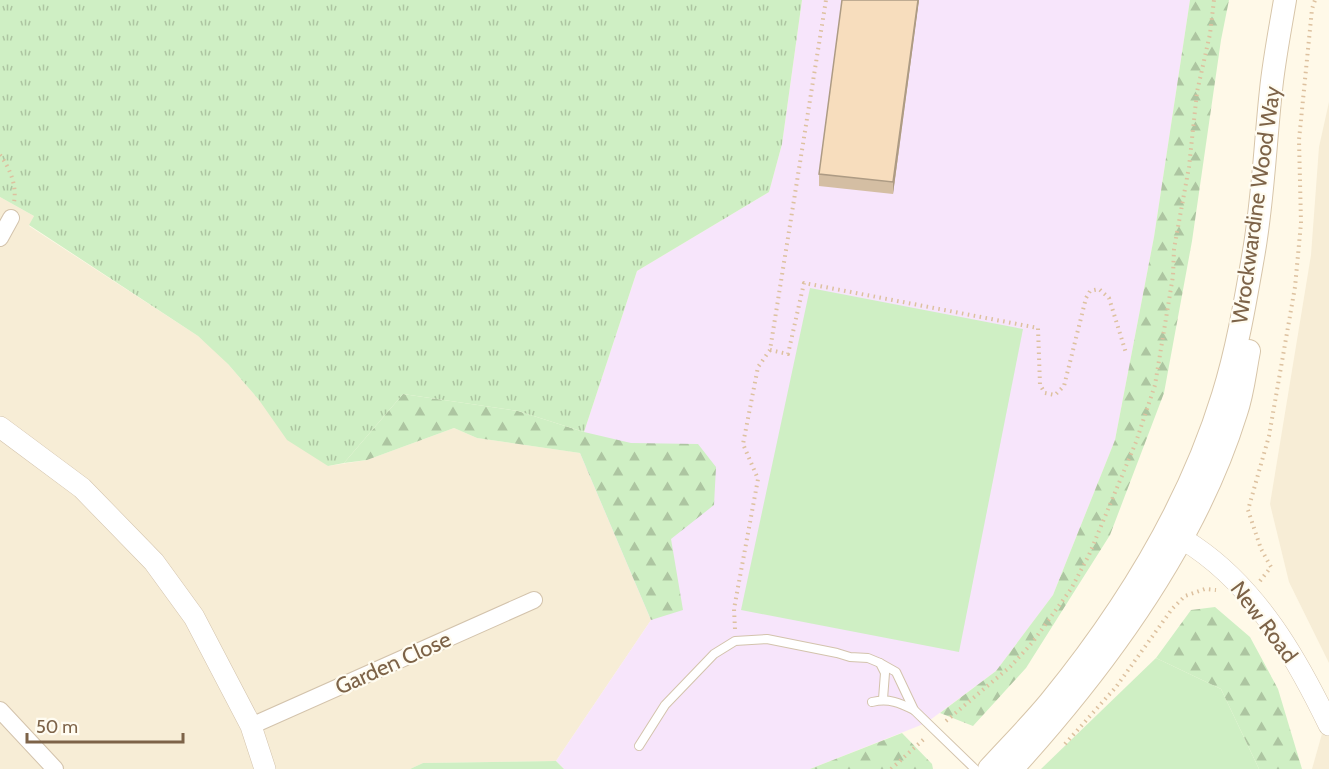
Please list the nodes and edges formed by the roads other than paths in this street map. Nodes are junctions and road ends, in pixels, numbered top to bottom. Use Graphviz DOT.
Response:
graph roads {
  1 [pos="1285,0"];
  2 [pos="1297,0"];
  3 [pos="11,218"];
  4 [pos="0,238"];
  5 [pos="0,427"];
  6 [pos="1173,536"];
  7 [pos="534,600"];
  8 [pos="880,663"];
  9 [pos="883,699"];
  10 [pos="1324,701"];
  11 [pos="873,702"];
  12 [pos="0,710"];
  13 [pos="914,710"];
  14 [pos="1329,725"];
  15 [pos="251,726"];
  16 [pos="639,746"];
  17 [pos="55,769"];
  18 [pos="265,769"];
  19 [pos="975,769"];
  20 [pos="989,769"];
  21 [pos="1012,769"];
  1 -- 6 [label="main road, Wrockwardine Wood Way"];
  2 -- 6 [label="main road, Wrockwardine Wood Way"];
  3 -- 4 [label="street"];
  5 -- 15 [label="street"];
  6 -- 10 [label="street, New Road"];
  6 -- 20 [label="main road, Wrockwardine Wood Way"];
  6 -- 21 [label="main road, Wrockwardine Wood Way"];
  7 -- 15 [label="street, Garden Close"];
  8 -- 9 [label="lane"];
  8 -- 13 [label="lane"];
  8 -- 16 [label="lane"];
  9 -- 11 [label="lane"];
  9 -- 13 [label="lane"];
  10 -- 14 [label="street, New Road"];
  12 -- 17 [label="street"];
  13 -- 19 [label="lane"];
  15 -- 18 [label="street"];
}
